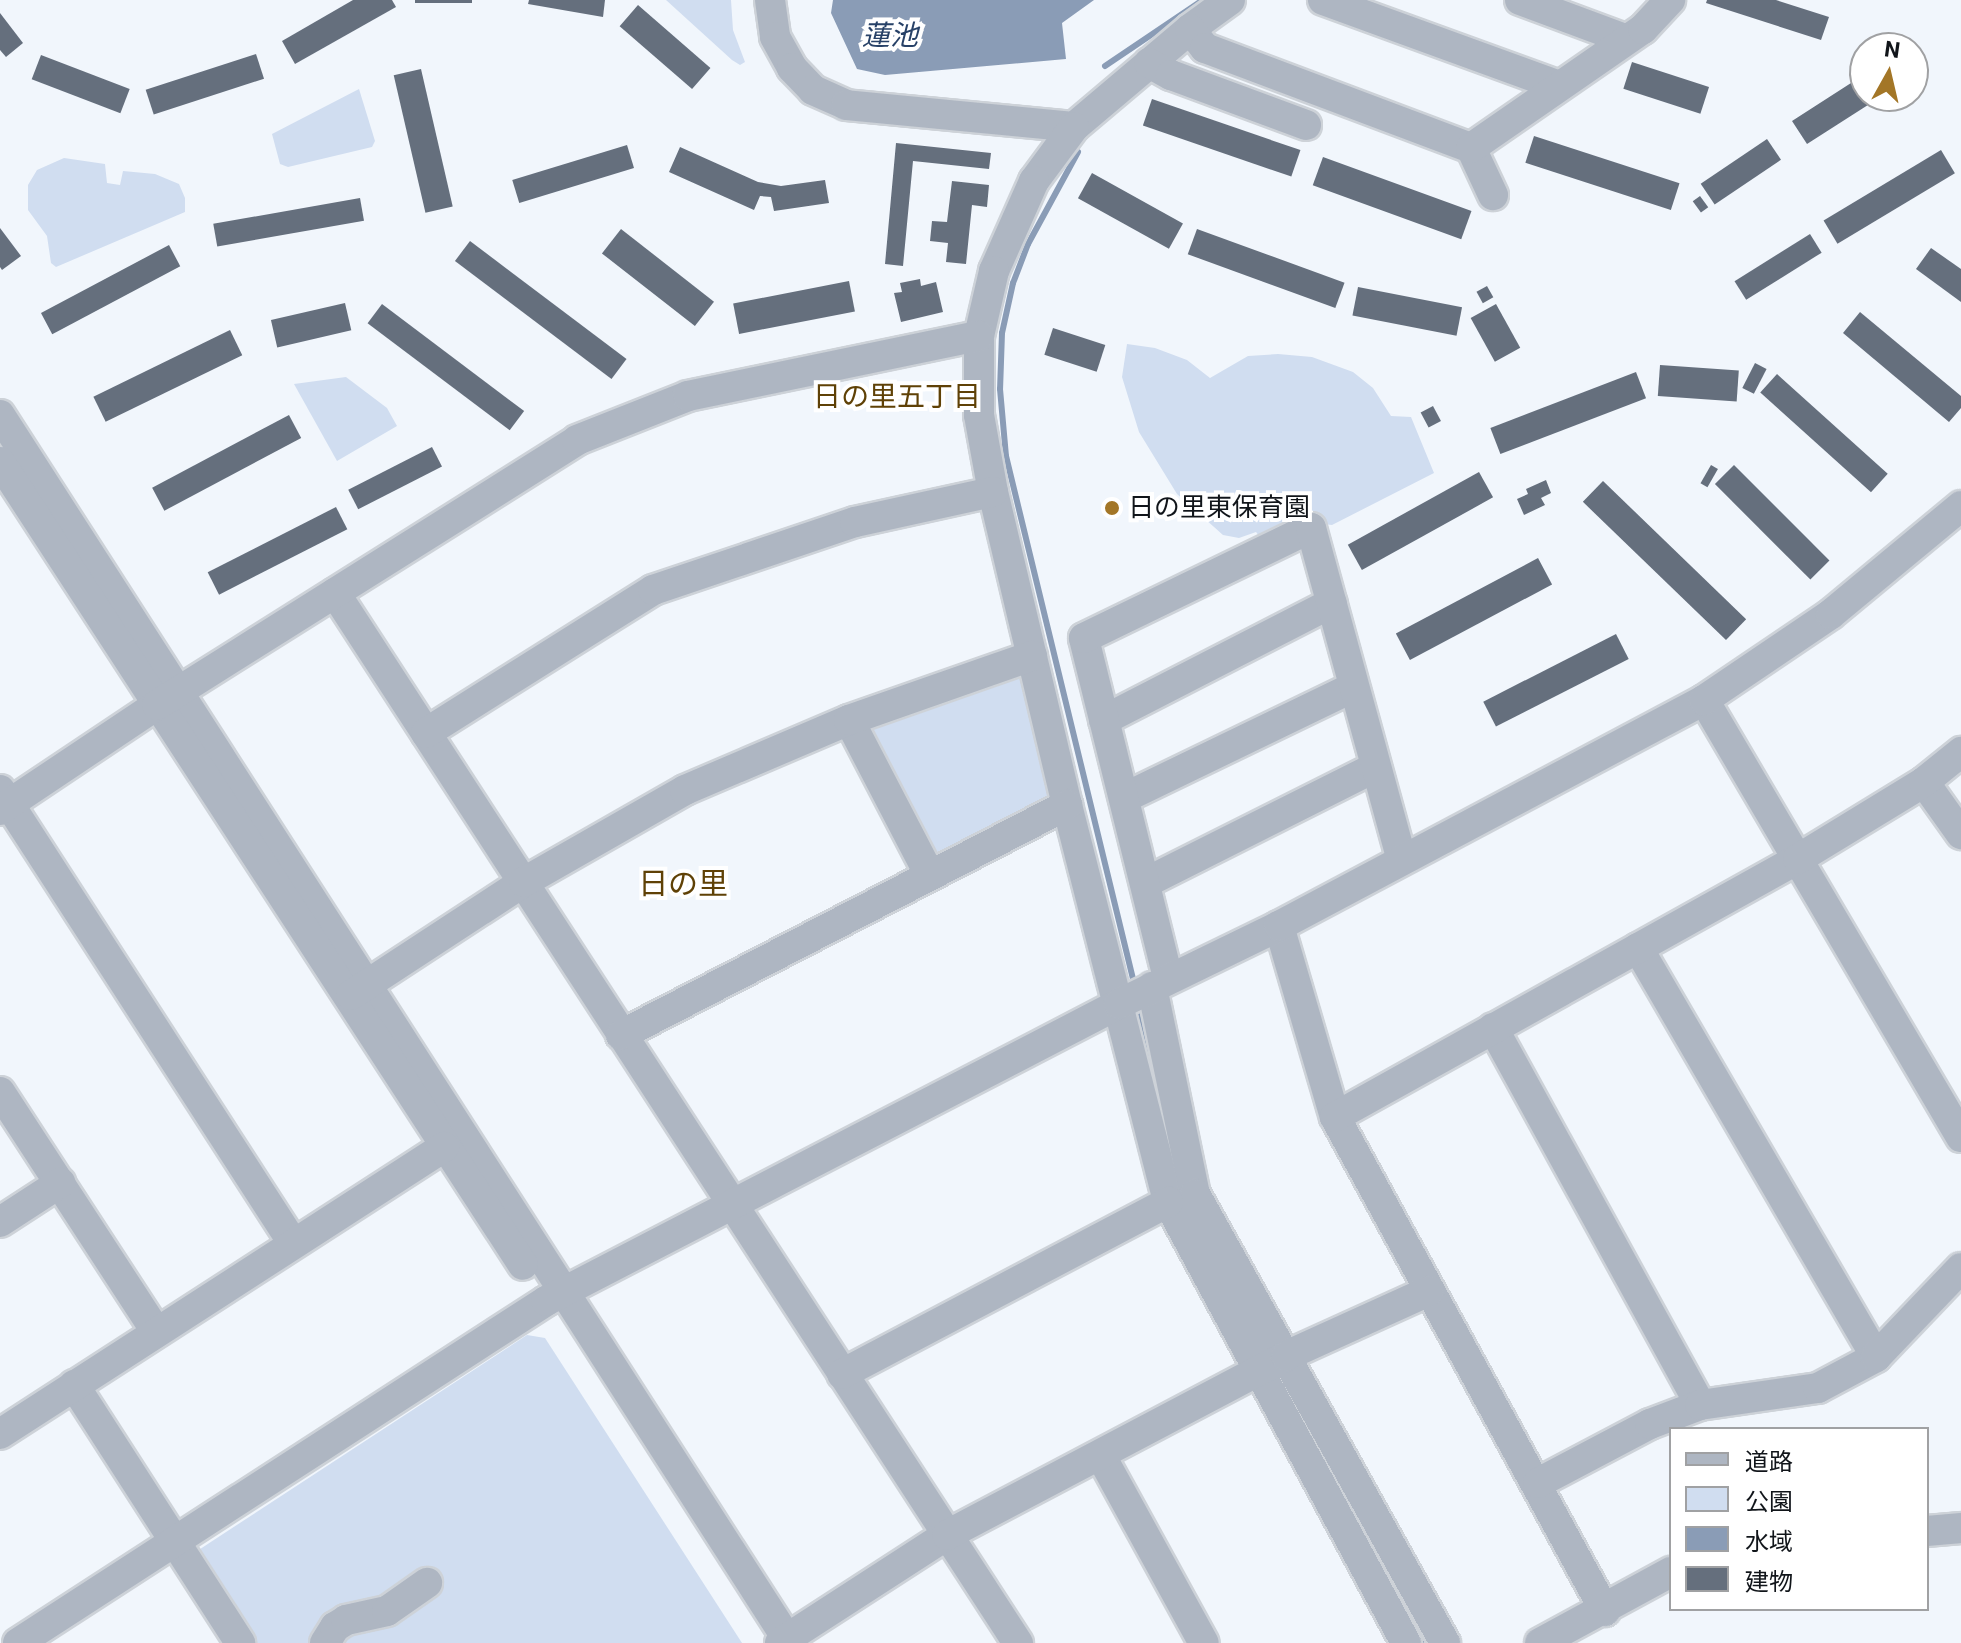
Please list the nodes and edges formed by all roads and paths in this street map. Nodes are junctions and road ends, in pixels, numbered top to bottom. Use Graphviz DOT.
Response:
graph roads {
  1 [pos="770,0"];
  2 [pos="1230,0"];
  3 [pos="1323,0"];
  4 [pos="1520,0"];
  5 [pos="1670,0"];
  6 [pos="1190,29"];
  7 [pos="1625,39"];
  8 [pos="1149,63"];
  9 [pos="1557,85"];
  10 [pos="1306,125"];
  11 [pos="1074,127"];
  12 [pos="1471,148"];
  13 [pos="1493,195"];
  14 [pos="979,336"];
  15 [pos="0,415"];
  16 [pos="0,462"];
  17 [pos="993,492"];
  18 [pos="1961,506"];
  19 [pos="335,593"];
  20 [pos="1332,603"];
  21 [pos="1032,656"];
  22 [pos="1354,687"];
  23 [pos="168,698"];
  24 [pos="1704,700"];
  25 [pos="849,720"];
  26 [pos="1104,720"];
  27 [pos="426,733"];
  28 [pos="1961,752"];
  29 [pos="1376,767"];
  30 [pos="1924,782"];
  31 [pos="1124,798"];
  32 [pos="3,801"];
  33 [pos="1067,805"];
  34 [pos="1961,834"];
  35 [pos="1401,858"];
  36 [pos="1798,859"];
  37 [pos="929,874"];
  38 [pos="524,882"];
  39 [pos="1145,883"];
  40 [pos="1279,926"];
  41 [pos="1638,948"];
  42 [pos="1160,983"];
  43 [pos="356,991"];
  44 [pos="1119,1004"];
  45 [pos="1493,1028"];
  46 [pos="621,1035"];
  47 [pos="0,1092"];
  48 [pos="1335,1117"];
  49 [pos="1961,1137"];
  50 [pos="444,1147"];
  51 [pos="60,1183"];
  52 [pos="1168,1202"];
  53 [pos="733,1205"];
  54 [pos="0,1222"];
  55 [pos="293,1243"];
  56 [pos="1961,1268"];
  57 [pos="1429,1291"];
  58 [pos="555,1297"];
  59 [pos="156,1331"];
  60 [pos="1286,1356"];
  61 [pos="1876,1357"];
  62 [pos="1258,1371"];
  63 [pos="842,1374"];
  64 [pos="74,1385"];
  65 [pos="1700,1405"];
  66 [pos="0,1434"];
  67 [pos="1101,1456"];
  68 [pos="1538,1483"];
  69 [pos="1961,1528"];
  70 [pos="1929,1531"];
  71 [pos="947,1535"];
  72 [pos="175,1543"];
  73 [pos="1669,1573"];
  74 [pos="427,1583"];
  75 [pos="1605,1611"];
  76 [pos="24,1641"];
  77 [pos="781,1642"];
  78 [pos="240,1643"];
  79 [pos="325,1643"];
  80 [pos="1018,1643"];
  81 [pos="1204,1643"];
  82 [pos="1406,1643"];
  83 [pos="1445,1643"];
  84 [pos="1540,1643"];
  1 -- 11 [label="street"];
  2 -- 6 [label="street"];
  3 -- 9 [label="street"];
  4 -- 7 [label="street"];
  5 -- 7 [label="street"];
  6 -- 8 [label="street"];
  6 -- 12 [label="street"];
  7 -- 9 [label="street"];
  8 -- 10 [label="street"];
  8 -- 11 [label="street"];
  9 -- 12 [label="street"];
  11 -- 14 [label="street"];
  12 -- 13 [label="street"];
  14 -- 17 [label="street"];
  14 -- 19 [label="street"];
  15 -- 23 [label="street"];
  16 -- 23 [label="street"];
  17 -- 21 [label="street"];
  17 -- 27 [label="street"];
  18 -- 24 [label="street"];
  19 -- 23 [label="street"];
  19 -- 27 [label="street"];
  20 -- 22 [label="street"];
  20 -- 26 [label="street"];
  20 -- 26 [label="street"];
  21 -- 25 [label="street"];
  21 -- 33 [label="street"];
  22 -- 29 [label="street"];
  22 -- 31 [label="street"];
  23 -- 32 [label="street"];
  23 -- 43 [label="street"];
  24 -- 35 [label="street"];
  24 -- 36 [label="street"];
  25 -- 37 [label="street"];
  25 -- 38 [label="street"];
  26 -- 31 [label="street"];
  27 -- 38 [label="street"];
  28 -- 30 [label="street"];
  29 -- 35 [label="street"];
  29 -- 39 [label="street"];
  30 -- 34 [label="street"];
  30 -- 36 [label="street"];
  31 -- 39 [label="street"];
  32 -- 55 [label="street"];
  33 -- 37 [label="street"];
  33 -- 44 [label="street"];
  35 -- 40 [label="street"];
  36 -- 41 [label="street"];
  36 -- 49 [label="street"];
  37 -- 46 [label="street"];
  38 -- 43 [label="street"];
  38 -- 46 [label="street"];
  39 -- 42 [label="street"];
  40 -- 42 [label="street"];
  40 -- 48 [label="street"];
  41 -- 45 [label="street"];
  41 -- 61 [label="street"];
  42 -- 44 [label="street"];
  42 -- 60 [label="street"];
  43 -- 50 [label="street"];
  43 -- 58 [label="street"];
  44 -- 52 [label="street"];
  44 -- 53 [label="street"];
  45 -- 48 [label="street"];
  45 -- 65 [label="street"];
  46 -- 53 [label="street"];
  47 -- 51 [label="street"];
  48 -- 57 [label="street"];
  50 -- 55 [label="street"];
  50 -- 58 [label="street"];
  51 -- 54 [label="street"];
  51 -- 59 [label="street"];
  52 -- 62 [label="street"];
  52 -- 63 [label="street"];
  53 -- 58 [label="street"];
  53 -- 63 [label="street"];
  55 -- 59 [label="street"];
  56 -- 61 [label="street"];
  57 -- 60 [label="street"];
  57 -- 68 [label="street"];
  58 -- 72 [label="street"];
  58 -- 77 [label="street"];
  59 -- 64 [label="street"];
  60 -- 62 [label="street"];
  60 -- 83 [label="street"];
  61 -- 65 [label="street"];
  62 -- 67 [label="street"];
  62 -- 82 [label="street"];
  63 -- 71 [label="street"];
  64 -- 66 [label="street"];
  64 -- 72 [label="street"];
  65 -- 68 [label="street"];
  67 -- 71 [label="street"];
  67 -- 81 [label="street"];
  68 -- 75 [label="street"];
  69 -- 70 [label="street"];
  71 -- 77 [label="street"];
  71 -- 80 [label="street"];
  72 -- 76 [label="street"];
  72 -- 78 [label="street"];
  73 -- 75 [label="street"];
  74 -- 79 [label="street"];
  75 -- 84 [label="street"];
}
